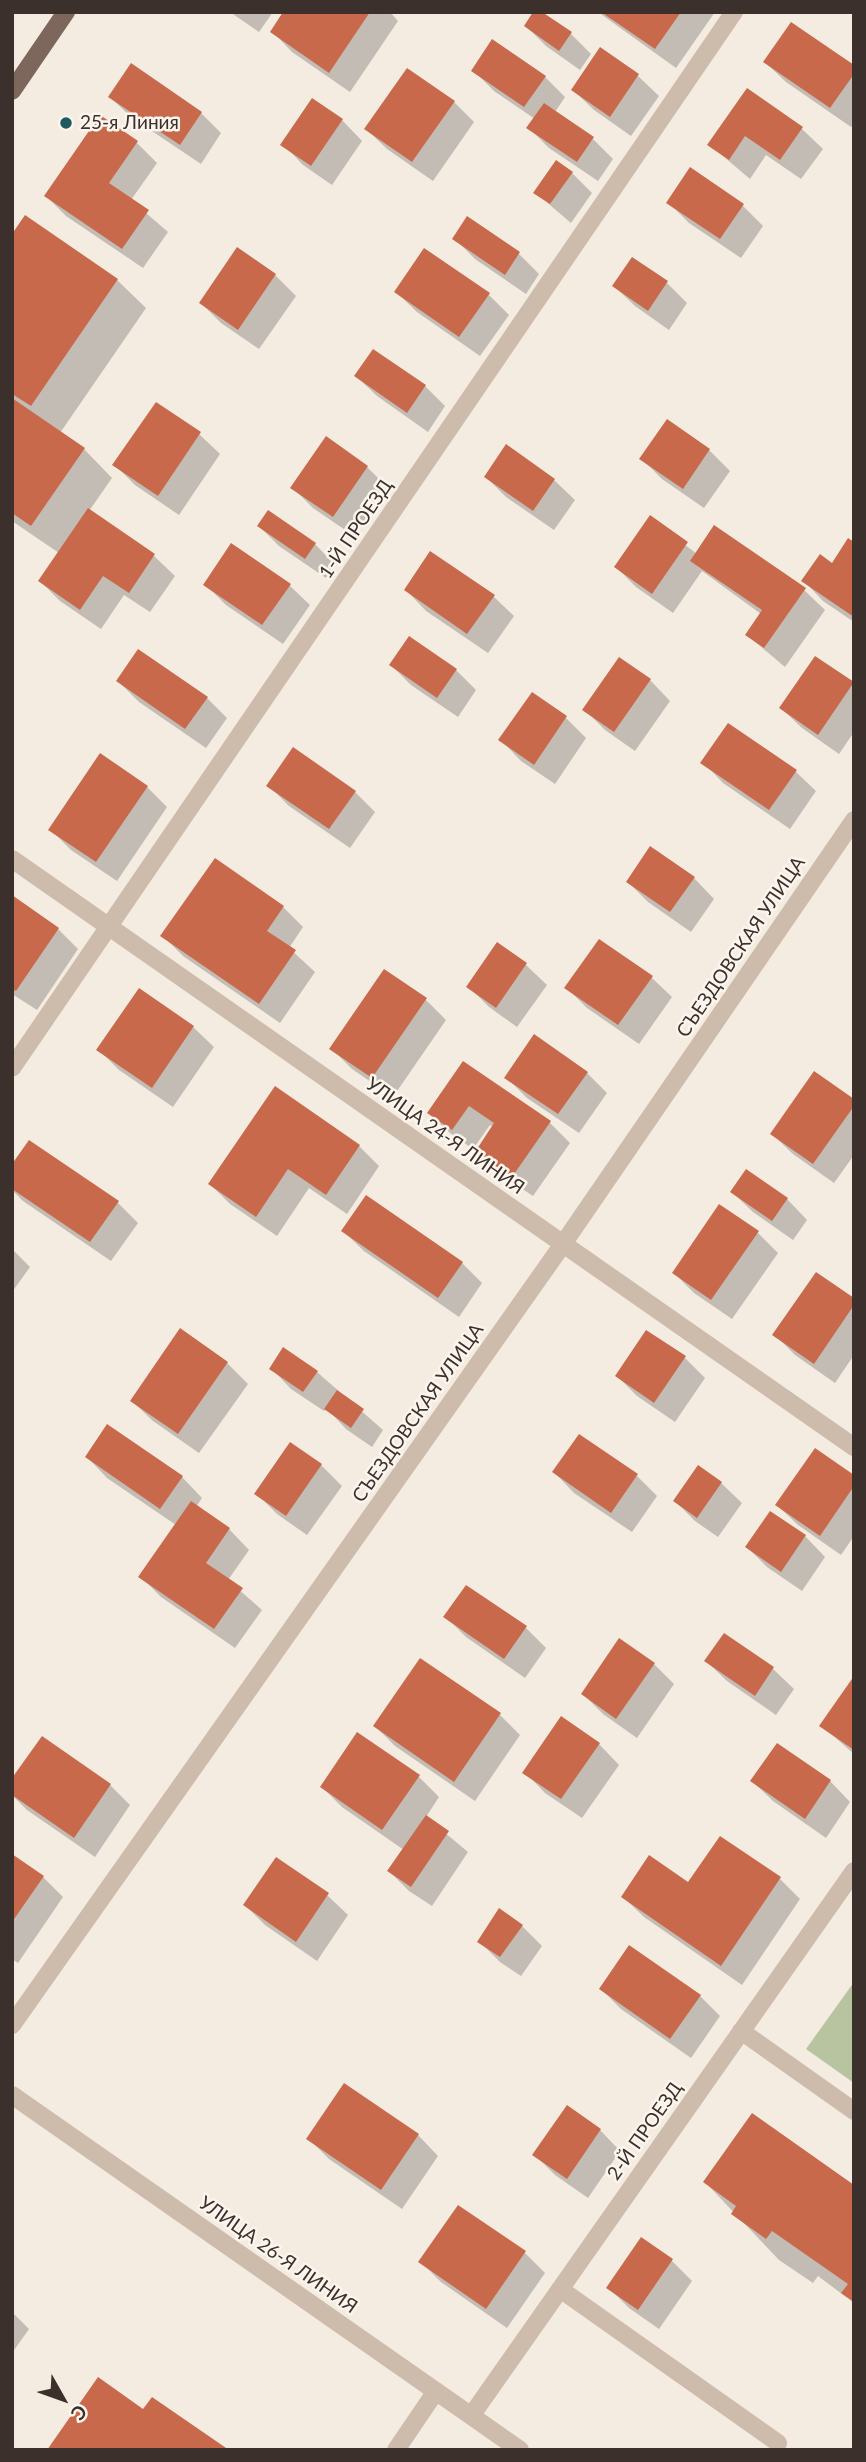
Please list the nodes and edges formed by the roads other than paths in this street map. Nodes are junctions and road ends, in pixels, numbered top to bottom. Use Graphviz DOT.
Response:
graph roads {
  1 [pos="66,12"];
  2 [pos="734,12"];
  3 [pos="12,91"];
  4 [pos="854,820"];
  5 [pos="12,859"];
  6 [pos="110,927"];
  7 [pos="12,1068"];
  8 [pos="563,1244"];
  9 [pos="854,1447"];
  10 [pos="854,1871"];
  11 [pos="12,2025"];
  12 [pos="741,2031"];
  13 [pos="12,2095"];
  14 [pos="854,2110"];
  15 [pos="559,2289"];
  16 [pos="436,2391"];
  17 [pos="471,2416"];
  18 [pos="778,2443"];
  19 [pos="396,2450"];
  20 [pos="520,2450"];
  1 -- 3 [label="main road"];
  2 -- 6 [label="street, 1-Й ПРОЕЗД"];
  4 -- 8 [label="street, СЪЕЗДОВСКАЯ УЛИЦА"];
  5 -- 6 [label="street, УЛИЦА 24-Я ЛИНИЯ"];
  6 -- 7 [label="street, 1-Й ПРОЕЗД"];
  6 -- 8 [label="street, УЛИЦА 24-Я ЛИНИЯ"];
  8 -- 9 [label="street, УЛИЦА 24-Я ЛИНИЯ"];
  8 -- 11 [label="street, СЪЕЗДОВСКАЯ УЛИЦА"];
  10 -- 12 [label="street, 2-Й ПРОЕЗД"];
  12 -- 14 [label="street"];
  12 -- 15 [label="street, 2-Й ПРОЕЗД"];
  13 -- 16 [label="street, УЛИЦА 26-Я ЛИНИЯ"];
  15 -- 17 [label="street, 2-Й ПРОЕЗД"];
  15 -- 18 [label="street"];
  16 -- 17 [label="street, УЛИЦА 26-Я ЛИНИЯ"];
  16 -- 19 [label="street"];
  17 -- 20 [label="street, УЛИЦА 26-Я ЛИНИЯ"];
}
